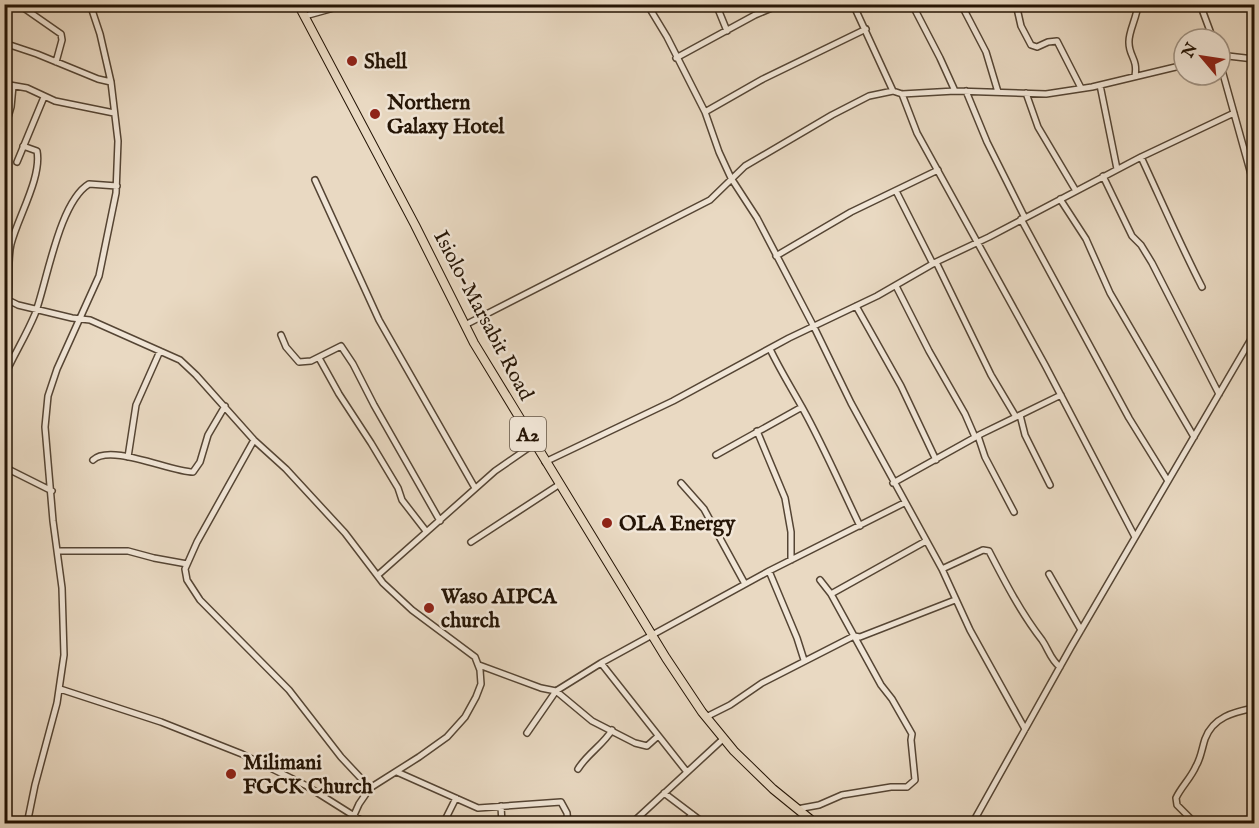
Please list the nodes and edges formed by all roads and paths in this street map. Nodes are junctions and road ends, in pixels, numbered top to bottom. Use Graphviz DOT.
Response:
graph roads {
  1 [pos="18,4"];
  2 [pos="90,4"];
  3 [pos="298,4"];
  4 [pos="348,4"];
  5 [pos="646,4"];
  6 [pos="716,4"];
  7 [pos="853,4"];
  8 [pos="912,4"];
  9 [pos="961,4"];
  10 [pos="1016,4"];
  11 [pos="1138,4"];
  12 [pos="1200,4"];
  13 [pos="777,5"];
  14 [pos="305,16"];
  15 [pos="1209,27"];
  16 [pos="866,29"];
  17 [pos="727,31"];
  18 [pos="4,43"];
  19 [pos="1232,56"];
  20 [pos="676,58"];
  21 [pos="1254,59"];
  22 [pos="56,62"];
  23 [pos="1172,68"];
  24 [pos="1135,76"];
  25 [pos="111,82"];
  26 [pos="4,84"];
  27 [pos="1100,85"];
  28 [pos="13,86"];
  29 [pos="1227,87"];
  30 [pos="1081,88"];
  31 [pos="893,91"];
  32 [pos="955,91"];
  33 [pos="966,91"];
  34 [pos="998,92"];
  35 [pos="1026,93"];
  36 [pos="902,94"];
  37 [pos="44,97"];
  38 [pos="705,112"];
  39 [pos="114,113"];
  40 [pos="1234,113"];
  41 [pos="4,131"];
  42 [pos="23,146"];
  43 [pos="1141,157"];
  44 [pos="17,162"];
  45 [pos="1117,169"];
  46 [pos="938,170"];
  47 [pos="1103,177"];
  48 [pos="731,178"];
  49 [pos="315,180"];
  50 [pos="1254,185"];
  51 [pos="117,186"];
  52 [pos="896,191"];
  53 [pos="1076,191"];
  54 [pos="1060,199"];
  55 [pos="1023,218"];
  56 [pos="978,243"];
  57 [pos="777,256"];
  58 [pos="934,263"];
  59 [pos="896,286"];
  60 [pos="1202,287"];
  61 [pos="6,299"];
  62 [pos="856,306"];
  63 [pos="37,308"];
  64 [pos="81,317"];
  65 [pos="465,325"];
  66 [pos="814,327"];
  67 [pos="281,334"];
  68 [pos="1254,334"];
  69 [pos="770,349"];
  70 [pos="160,351"];
  71 [pos="319,358"];
  72 [pos="4,377"];
  73 [pos="1219,394"];
  74 [pos="1061,395"];
  75 [pos="225,406"];
  76 [pos="802,407"];
  77 [pos="1018,416"];
  78 [pos="757,431"];
  79 [pos="976,436"];
  80 [pos="1194,436"];
  81 [pos="254,440"];
  82 [pos="534,444"];
  83 [pos="716,454"];
  84 [pos="128,457"];
  85 [pos="93,460"];
  86 [pos="936,460"];
  87 [pos="545,462"];
  88 [pos="4,467"];
  89 [pos="1168,481"];
  90 [pos="561,483"];
  91 [pos="681,483"];
  92 [pos="893,483"];
  93 [pos="1050,485"];
  94 [pos="475,488"];
  95 [pos="52,491"];
  96 [pos="904,504"];
  97 [pos="1014,512"];
  98 [pos="440,520"];
  99 [pos="860,526"];
  100 [pos="426,531"];
  101 [pos="1135,537"];
  102 [pos="926,541"];
  103 [pos="471,542"];
  104 [pos="57,551"];
  105 [pos="791,560"];
  106 [pos="187,564"];
  107 [pos="942,569"];
  108 [pos="769,571"];
  109 [pos="378,574"];
  110 [pos="1049,574"];
  111 [pos="820,580"];
  112 [pos="745,584"];
  113 [pos="831,594"];
  114 [pos="955,600"];
  115 [pos="1081,630"];
  116 [pos="652,634"];
  117 [pos="854,636"];
  118 [pos="804,660"];
  119 [pos="601,663"];
  120 [pos="479,665"];
  121 [pos="1060,667"];
  122 [pos="60,689"];
  123 [pos="556,691"];
  124 [pos="1254,708"];
  125 [pos="706,717"];
  126 [pos="1025,729"];
  127 [pos="612,730"];
  128 [pos="527,733"];
  129 [pos="657,736"];
  130 [pos="723,739"];
  131 [pos="578,769"];
  132 [pos="397,772"];
  133 [pos="687,772"];
  134 [pos="370,788"];
  135 [pos="664,793"];
  136 [pos="456,798"];
  137 [pos="501,806"];
  138 [pos="797,809"];
  139 [pos="692,814"];
  140 [pos="353,817"];
  141 [pos="27,824"];
  142 [pos="350,824"];
  143 [pos="367,824"];
  144 [pos="442,824"];
  145 [pos="502,824"];
  146 [pos="568,824"];
  147 [pos="631,824"];
  148 [pos="684,824"];
  149 [pos="705,824"];
  150 [pos="816,824"];
  151 [pos="972,824"];
  152 [pos="1196,824"];
  1 -- 22 [label="street"];
  2 -- 25 [label="street"];
  3 -- 14 [label="highway, Isiolo-Marsabit Road / A2"];
  4 -- 14 [label="street"];
  5 -- 20 [label="street"];
  6 -- 17 [label="street"];
  7 -- 16 [label="street"];
  8 -- 32 [label="street"];
  9 -- 34 [label="street"];
  10 -- 30 [label="street"];
  11 -- 24 [label="street"];
  12 -- 15 [label="street"];
  13 -- 17 [label="street"];
  14 -- 65 [label="highway, Isiolo-Marsabit Road / A2"];
  16 -- 31 [label="street"];
  16 -- 38 [label="street"];
  17 -- 20 [label="street"];
  18 -- 22 [label="street"];
  19 -- 21 [label="street"];
  20 -- 38 [label="street"];
  22 -- 25 [label="street"];
  23 -- 24 [label="street"];
  24 -- 27 [label="street"];
  25 -- 39 [label="street"];
  26 -- 28 [label="street"];
  27 -- 30 [label="street"];
  27 -- 45 [label="street"];
  28 -- 37 [label="street"];
  28 -- 41 [label="street"];
  29 -- 40 [label="street"];
  30 -- 35 [label="street"];
  31 -- 36 [label="street"];
  31 -- 48 [label="street"];
  32 -- 33 [label="street"];
  32 -- 36 [label="street"];
  33 -- 34 [label="street"];
  33 -- 55 [label="street"];
  34 -- 35 [label="street"];
  35 -- 53 [label="street"];
  36 -- 46 [label="street"];
  37 -- 39 [label="street"];
  37 -- 42 [label="street"];
  38 -- 48 [label="street"];
  39 -- 51 [label="street"];
  40 -- 43 [label="street"];
  40 -- 50 [label="street"];
  42 -- 44 [label="street"];
  42 -- 61 [label="street"];
  43 -- 45 [label="street"];
  43 -- 60 [label="street"];
  45 -- 47 [label="street"];
  46 -- 52 [label="street"];
  46 -- 56 [label="street"];
  47 -- 53 [label="street"];
  47 -- 73 [label="street"];
  48 -- 57 [label="street"];
  48 -- 65 [label="street"];
  49 -- 94 [label="street"];
  51 -- 63 [label="street"];
  51 -- 64 [label="street"];
  52 -- 57 [label="street"];
  52 -- 58 [label="street"];
  53 -- 54 [label="street"];
  54 -- 55 [label="street"];
  54 -- 80 [label="street"];
  55 -- 56 [label="street"];
  55 -- 89 [label="street"];
  56 -- 58 [label="street"];
  56 -- 74 [label="street"];
  57 -- 66 [label="street"];
  58 -- 59 [label="street"];
  58 -- 77 [label="street"];
  59 -- 62 [label="street"];
  59 -- 79 [label="street"];
  61 -- 63 [label="street"];
  62 -- 66 [label="street"];
  62 -- 86 [label="street"];
  63 -- 64 [label="street"];
  63 -- 72 [label="street"];
  64 -- 70 [label="street"];
  64 -- 95 [label="street"];
  65 -- 82 [label="highway, Isiolo-Marsabit Road / A2"];
  66 -- 69 [label="street"];
  66 -- 92 [label="street"];
  67 -- 71 [label="street"];
  68 -- 73 [label="street"];
  69 -- 76 [label="street"];
  69 -- 87 [label="street"];
  70 -- 75 [label="street"];
  70 -- 84 [label="street"];
  71 -- 98 [label="street"];
  71 -- 100 [label="street"];
  73 -- 80 [label="street"];
  74 -- 77 [label="street"];
  74 -- 101 [label="street"];
  75 -- 81 [label="street"];
  75 -- 84 [label="street"];
  76 -- 78 [label="street"];
  76 -- 99 [label="street"];
  77 -- 79 [label="street"];
  77 -- 93 [label="street"];
  78 -- 83 [label="street"];
  78 -- 105 [label="street"];
  79 -- 86 [label="street"];
  79 -- 97 [label="street"];
  80 -- 89 [label="street"];
  81 -- 106 [label="street"];
  81 -- 109 [label="street"];
  82 -- 87 [label="highway, Isiolo-Marsabit Road / A2"];
  82 -- 94 [label="street"];
  84 -- 85 [label="street"];
  86 -- 92 [label="street"];
  87 -- 90 [label="highway, Isiolo-Marsabit Road / A2"];
  88 -- 95 [label="street"];
  89 -- 101 [label="street"];
  90 -- 103 [label="street"];
  90 -- 116 [label="highway, Isiolo-Marsabit Road / A2"];
  91 -- 112 [label="street"];
  92 -- 96 [label="street"];
  94 -- 98 [label="street"];
  95 -- 104 [label="street"];
  96 -- 99 [label="street"];
  96 -- 102 [label="street"];
  98 -- 100 [label="street"];
  99 -- 105 [label="street"];
  100 -- 109 [label="street"];
  101 -- 115 [label="street"];
  102 -- 107 [label="street"];
  102 -- 113 [label="street"];
  104 -- 106 [label="street"];
  104 -- 122 [label="street"];
  105 -- 108 [label="street"];
  106 -- 134 [label="street"];
  107 -- 114 [label="street"];
  107 -- 121 [label="street"];
  108 -- 112 [label="street"];
  108 -- 118 [label="street"];
  109 -- 120 [label="street"];
  110 -- 115 [label="street"];
  111 -- 113 [label="street"];
  112 -- 116 [label="street"];
  113 -- 117 [label="street"];
  114 -- 117 [label="street"];
  114 -- 126 [label="street"];
  115 -- 121 [label="street"];
  116 -- 119 [label="street"];
  116 -- 125 [label="highway, Isiolo-Marsabit Road / A2"];
  117 -- 118 [label="street"];
  117 -- 138 [label="street"];
  118 -- 125 [label="street"];
  119 -- 123 [label="street"];
  119 -- 129 [label="street"];
  120 -- 123 [label="street"];
  120 -- 132 [label="street"];
  121 -- 126 [label="street"];
  122 -- 140 [label="street"];
  122 -- 141 [label="street"];
  123 -- 127 [label="street"];
  123 -- 128 [label="street"];
  124 -- 152 [label="street"];
  125 -- 130 [label="highway, Isiolo-Marsabit Road / A2"];
  126 -- 151 [label="street"];
  127 -- 129 [label="street"];
  127 -- 131 [label="street"];
  129 -- 133 [label="street"];
  130 -- 133 [label="street"];
  130 -- 138 [label="highway, Isiolo-Marsabit Road / A2"];
  132 -- 134 [label="street"];
  132 -- 136 [label="street"];
  133 -- 135 [label="street"];
  134 -- 140 [label="street"];
  135 -- 139 [label="street"];
  135 -- 147 [label="street"];
  136 -- 137 [label="street"];
  136 -- 144 [label="street"];
  137 -- 145 [label="street"];
  137 -- 146 [label="street"];
  138 -- 150 [label="highway, Isiolo-Marsabit Road / A2"];
  139 -- 148 [label="street"];
  139 -- 149 [label="street"];
  140 -- 142 [label="street"];
  140 -- 143 [label="street"];
}
